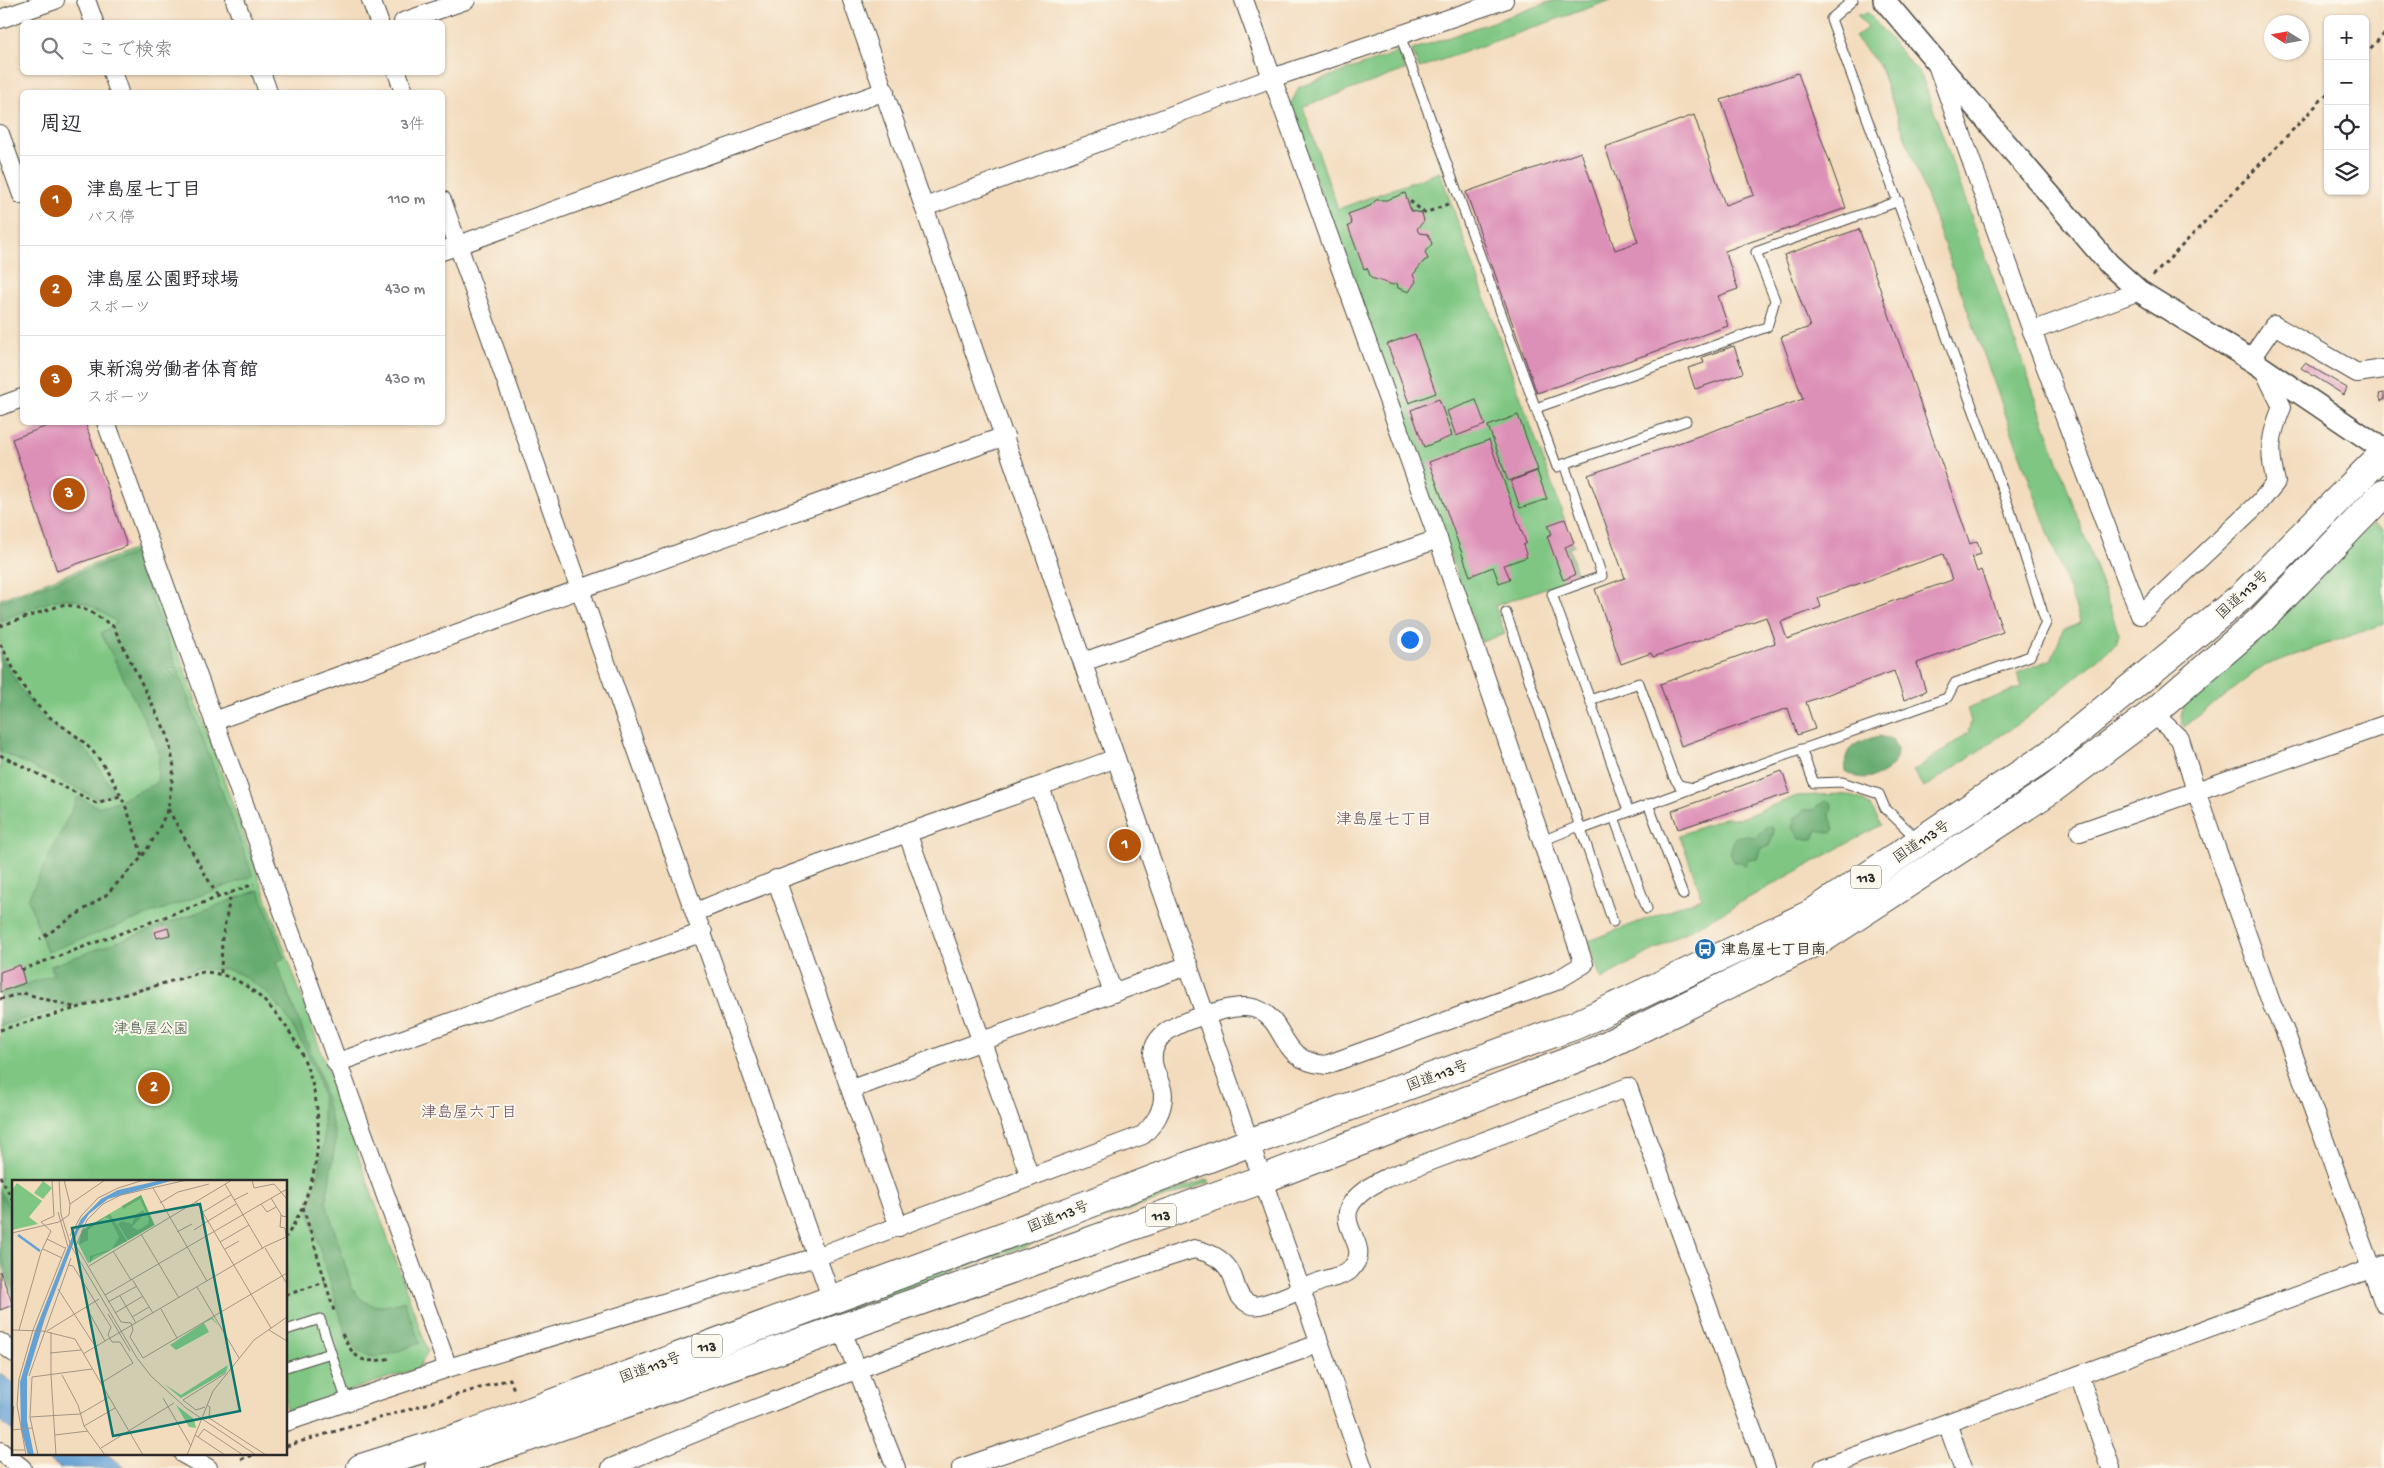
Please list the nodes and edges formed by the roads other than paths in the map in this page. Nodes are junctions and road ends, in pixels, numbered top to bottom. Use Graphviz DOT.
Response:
graph roads {
  1 [pos="55,0"];
  2 [pos="86,0"];
  3 [pos="235,0"];
  4 [pos="371,0"];
  5 [pos="466,0"];
  6 [pos="852,0"];
  7 [pos="1244,0"];
  8 [pos="1504,0"];
  9 [pos="1853,0"];
  10 [pos="1884,0"];
  11 [pos="0,19"];
  12 [pos="93,20"];
  13 [pos="242,20"];
  14 [pos="378,20"];
  15 [pos="409,20"];
  16 [pos="1400,35"];
  17 [pos="1934,58"];
  18 [pos="113,75"];
  19 [pos="262,75"];
  20 [pos="398,75"];
  21 [pos="1272,78"];
  22 [pos="117,90"];
  23 [pos="267,90"];
  24 [pos="403,90"];
  25 [pos="885,91"];
  26 [pos="0,134"];
  27 [pos="20,189"];
  28 [pos="1899,201"];
  29 [pos="925,207"];
  30 [pos="445,216"];
  31 [pos="451,249"];
  32 [pos="2139,291"];
  33 [pos="2032,331"];
  34 [pos="2256,364"];
  35 [pos="2384,368"];
  36 [pos="20,399"];
  37 [pos="0,406"];
  38 [pos="1536,408"];
  39 [pos="1686,420"];
  40 [pos="107,425"];
  41 [pos="1005,436"];
  42 [pos="2384,451"];
  43 [pos="1564,464"];
  44 [pos="2384,493"];
  45 [pos="1438,539"];
  46 [pos="581,590"];
  47 [pos="1506,613"];
  48 [pos="1083,662"];
  49 [pos="1590,700"];
  50 [pos="2153,713"];
  51 [pos="214,721"];
  52 [pos="2384,725"];
  53 [pos="1801,749"];
  54 [pos="1116,758"];
  55 [pos="1040,787"];
  56 [pos="1693,788"];
  57 [pos="2196,791"];
  58 [pos="1648,804"];
  59 [pos="1628,811"];
  60 [pos="1614,817"];
  61 [pos="1579,828"];
  62 [pos="907,832"];
  63 [pos="2080,832"];
  64 [pos="1542,841"];
  65 [pos="1920,842"];
  66 [pos="776,879"];
  67 [pos="1682,895"];
  68 [pos="1647,910"];
  69 [pos="696,912"];
  70 [pos="1613,922"];
  71 [pos="703,932"];
  72 [pos="1189,965"];
  73 [pos="1113,993"];
  74 [pos="1206,1015"];
  75 [pos="981,1041"];
  76 [pos="336,1064"];
  77 [pos="852,1089"];
  78 [pos="1250,1142"];
  79 [pos="1030,1177"];
  80 [pos="1263,1179"];
  81 [pos="899,1227"];
  82 [pos="816,1257"];
  83 [pos="2378,1266"];
  84 [pos="1302,1289"];
  85 [pos="832,1300"];
  86 [pos="2384,1304"];
  87 [pos="841,1328"];
  88 [pos="288,1329"];
  89 [pos="0,1342"];
  90 [pos="1319,1344"];
  91 [pos="12,1351"];
  92 [pos="331,1353"];
  93 [pos="288,1366"];
  94 [pos="448,1368"];
  95 [pos="856,1369"];
  96 [pos="2079,1375"];
  97 [pos="347,1402"];
  98 [pos="288,1421"];
  99 [pos="1947,1423"];
  100 [pos="0,1451"];
  101 [pos="189,1456"];
  102 [pos="209,1463"];
  103 [pos="22,1468"];
  104 [pos="361,1468"];
  105 [pos="440,1468"];
  106 [pos="610,1468"];
  107 [pos="896,1468"];
  108 [pos="961,1468"];
  109 [pos="1362,1468"];
  110 [pos="1766,1468"];
  111 [pos="1824,1468"];
  112 [pos="1963,1468"];
  113 [pos="2112,1468"];
  1 -- 11 [label="street"];
  2 -- 12 [label="street"];
  3 -- 13 [label="street"];
  4 -- 14 [label="street"];
  5 -- 15 [label="street"];
  6 -- 25 [label="street"];
  7 -- 21 [label="street"];
  8 -- 16 [label="street"];
  9 -- 28 [label="lane"];
  10 -- 17 [label="street"];
  16 -- 21 [label="street"];
  16 -- 38 [label="lane"];
  17 -- 32 [label="street"];
  17 -- 33 [label="street"];
  18 -- 22 [label="street"];
  19 -- 23 [label="street"];
  20 -- 24 [label="street"];
  21 -- 29 [label="street"];
  21 -- 45 [label="street"];
  25 -- 29 [label="street"];
  25 -- 31 [label="street"];
  26 -- 27 [label="street"];
  28 -- 38 [label="lane"];
  28 -- 53 [label="lane"];
  29 -- 41 [label="street"];
  30 -- 31 [label="street"];
  31 -- 46 [label="street"];
  32 -- 33 [label="street"];
  32 -- 34 [label="street"];
  33 -- 34 [label="street"];
  34 -- 35 [label="street"];
  34 -- 42 [label="street"];
  36 -- 37 [label="street"];
  38 -- 43 [label="lane"];
  39 -- 43 [label="lane"];
  40 -- 51 [label="street"];
  41 -- 46 [label="street"];
  41 -- 48 [label="street"];
  42 -- 65 [label="highway, 国道113号 / 113"];
  43 -- 49 [label="lane"];
  44 -- 50 [label="highway, 国道113号 / 113"];
  45 -- 48 [label="street"];
  45 -- 64 [label="street"];
  46 -- 51 [label="street"];
  46 -- 69 [label="street"];
  47 -- 61 [label="lane"];
  48 -- 54 [label="street"];
  49 -- 56 [label="lane"];
  49 -- 59 [label="lane"];
  50 -- 57 [label="street"];
  50 -- 80 [label="highway, 国道113号 / 113"];
  51 -- 76 [label="street"];
  52 -- 57 [label="street"];
  53 -- 56 [label="lane"];
  53 -- 65 [label="lane"];
  54 -- 55 [label="street"];
  54 -- 72 [label="street"];
  55 -- 62 [label="street"];
  55 -- 73 [label="street"];
  56 -- 58 [label="lane"];
  57 -- 63 [label="street"];
  57 -- 83 [label="street"];
  58 -- 59 [label="lane"];
  58 -- 67 [label="lane"];
  59 -- 60 [label="lane"];
  60 -- 61 [label="lane"];
  60 -- 68 [label="lane"];
  61 -- 64 [label="lane"];
  61 -- 70 [label="lane"];
  62 -- 66 [label="street"];
  62 -- 75 [label="street"];
  64 -- 74 [label="street"];
  65 -- 78 [label="highway, 国道113号 / 113"];
  66 -- 69 [label="street"];
  66 -- 77 [label="street"];
  69 -- 71 [label="street"];
  71 -- 76 [label="street"];
  71 -- 82 [label="street"];
  72 -- 73 [label="street"];
  72 -- 74 [label="street"];
  73 -- 75 [label="street"];
  74 -- 78 [label="street"];
  74 -- 79 [label="street"];
  75 -- 77 [label="street"];
  75 -- 79 [label="street"];
  76 -- 94 [label="street"];
  77 -- 81 [label="street"];
  78 -- 80 [label="street"];
  78 -- 85 [label="highway, 国道113号 / 113"];
  79 -- 81 [label="street"];
  80 -- 84 [label="street"];
  80 -- 87 [label="highway, 国道113号 / 113"];
  81 -- 82 [label="street"];
  82 -- 85 [label="street"];
  82 -- 94 [label="street"];
  83 -- 86 [label="street"];
  83 -- 96 [label="street"];
  84 -- 90 [label="street"];
  84 -- 95 [label="street"];
  84 -- 110 [label="street"];
  85 -- 104 [label="highway, 国道113号 / 113"];
  87 -- 95 [label="street"];
  87 -- 105 [label="highway, 国道113号 / 113"];
  88 -- 92 [label="lane"];
  89 -- 91 [label="street"];
  90 -- 108 [label="street"];
  90 -- 109 [label="street"];
  92 -- 93 [label="lane"];
  92 -- 97 [label="lane"];
  94 -- 97 [label="street"];
  95 -- 106 [label="street"];
  95 -- 107 [label="street"];
  96 -- 99 [label="street"];
  96 -- 113 [label="street"];
  97 -- 98 [label="street"];
  99 -- 111 [label="street"];
  99 -- 112 [label="street"];
  100 -- 103 [label="street"];
  101 -- 102 [label="street"];
}
